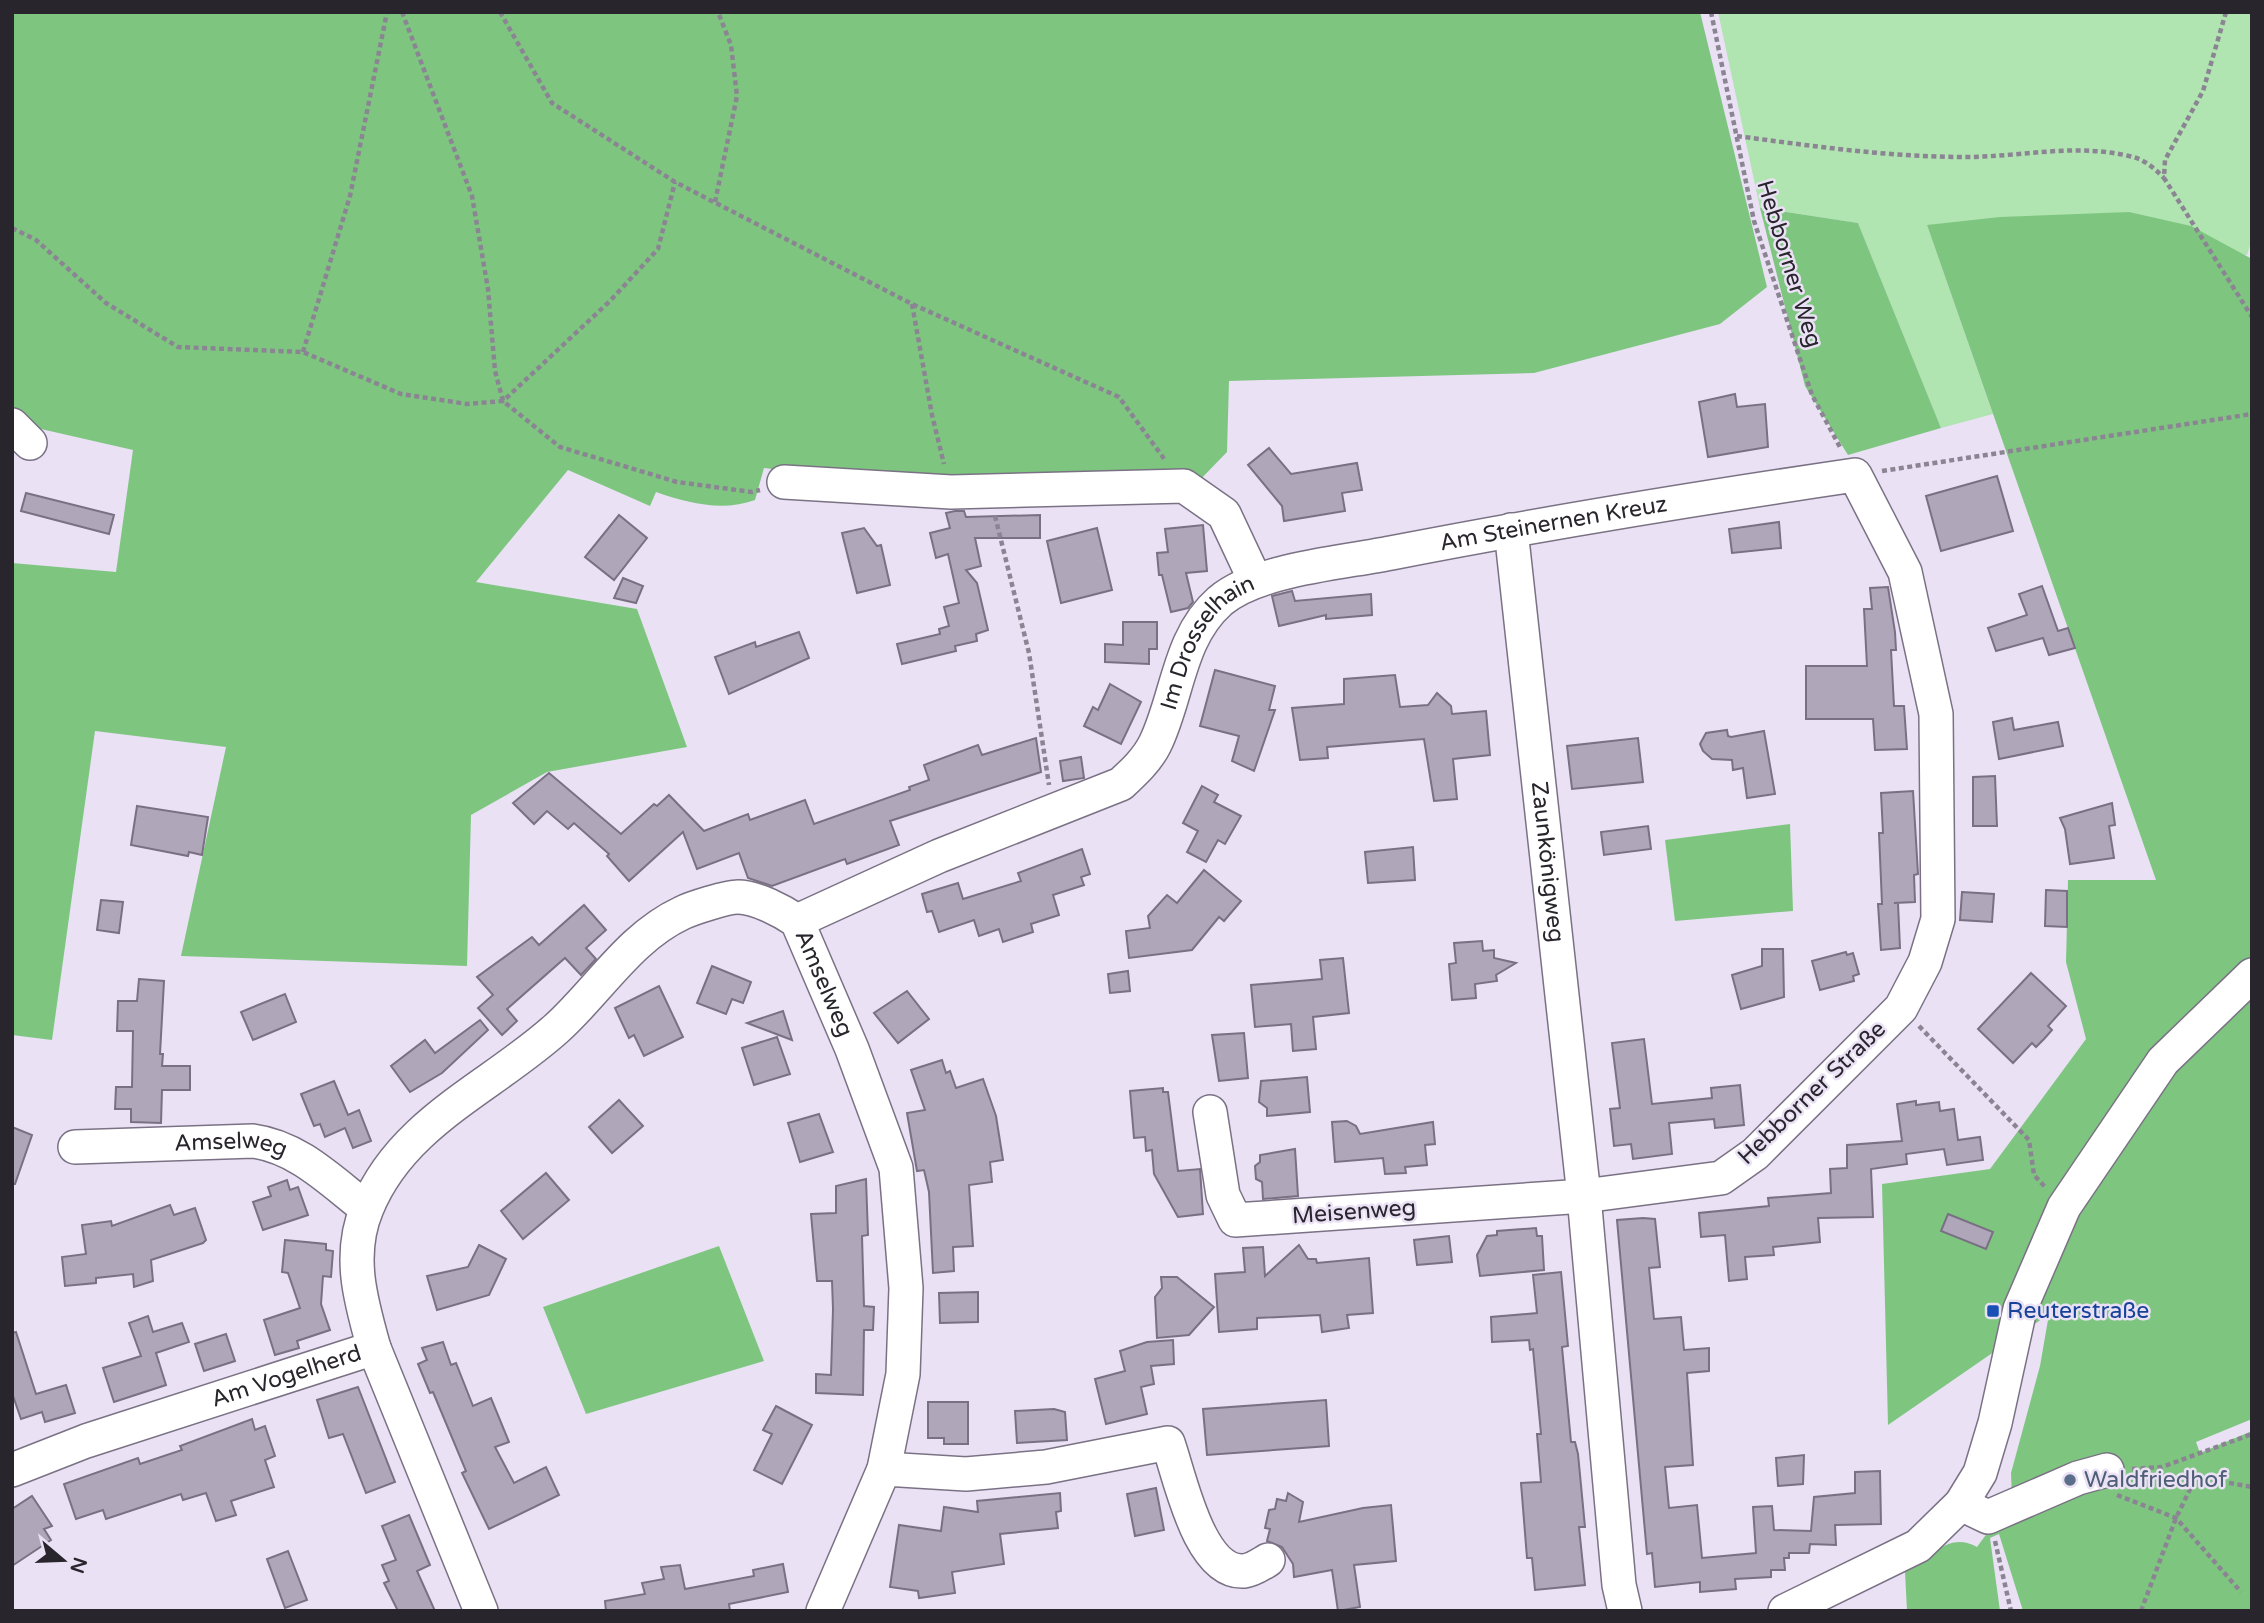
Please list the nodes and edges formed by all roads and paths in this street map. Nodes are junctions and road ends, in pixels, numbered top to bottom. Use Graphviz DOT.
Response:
graph roads {
  1 [pos="387,12"];
  2 [pos="402,12"];
  3 [pos="500,12"];
  4 [pos="718,12"];
  5 [pos="1711,12"];
  6 [pos="2225,12"];
  7 [pos="1737,136"];
  8 [pos="2164,178"];
  9 [pos="675,183"];
  10 [pos="715,202"];
  11 [pos="12,228"];
  12 [pos="912,304"];
  13 [pos="2252,317"];
  14 [pos="303,352"];
  15 [pos="503,401"];
  16 [pos="2252,414"];
  17 [pos="1854,475"];
  18 [pos="784,482"];
  19 [pos="1184,486"];
  20 [pos="951,492"];
  21 [pos="989,492"];
  22 [pos="1511,530"];
  23 [pos="1255,579"];
  24 [pos="1054,813"];
  25 [pos="797,921"];
  26 [pos="2252,975"];
  27 [pos="1901,1007"];
  28 [pos="1210,1112"];
  29 [pos="75,1147"];
  30 [pos="1584,1196"];
  31 [pos="2064,1207"];
  32 [pos="366,1208"];
  33 [pos="374,1348"];
  34 [pos="2252,1434"];
  35 [pos="884,1469"];
  36 [pos="12,1470"];
  37 [pos="2092,1474"];
  38 [pos="2252,1487"];
  39 [pos="1975,1511"];
  40 [pos="2176,1518"];
  41 [pos="1268,1560"];
  42 [pos="2241,1592"];
  43 [pos="481,1611"];
  44 [pos="823,1611"];
  45 [pos="1625,1611"];
  46 [pos="1785,1611"];
  47 [pos="2011,1611"];
  48 [pos="2141,1611"];
  1 -- 14 [label="path"];
  2 -- 15 [label="path"];
  3 -- 9 [label="path"];
  4 -- 10 [label="path"];
  5 -- 7 [label="path, Hebborner Weg"];
  6 -- 8 [label="path"];
  7 -- 8 [label="path"];
  7 -- 17 [label="path, Hebborner Weg"];
  8 -- 13 [label="path"];
  9 -- 10 [label="path"];
  9 -- 15 [label="path"];
  10 -- 12 [label="path"];
  11 -- 14 [label="path"];
  12 -- 19 [label="path"];
  12 -- 20 [label="path"];
  14 -- 15 [label="path"];
  15 -- 18 [label="path"];
  16 -- 17 [label="path"];
  17 -- 22 [label="street, Am Steinernen Kreuz"];
  17 -- 27 [label="street, Hebborner Straße"];
  18 -- 20 [label="street"];
  19 -- 21 [label="street"];
  19 -- 23 [label="street, Im Drosselhain"];
  20 -- 21 [label="street"];
  21 -- 24 [label="path"];
  22 -- 23 [label="street, Am Steinernen Kreuz"];
  22 -- 30 [label="street, Zaunkönigweg"];
  23 -- 24 [label="street, Im Drosselhain"];
  24 -- 25 [label="street, Im Drosselhain"];
  25 -- 32 [label="street, Amselweg"];
  25 -- 35 [label="street, Amselweg"];
  26 -- 31 [label="street"];
  27 -- 30 [label="street, Hebborner Straße"];
  27 -- 31 [label="path"];
  28 -- 30 [label="street, Meisenweg"];
  29 -- 32 [label="street, Amselweg"];
  30 -- 45 [label="street"];
  31 -- 39 [label="street"];
  32 -- 33 [label="street, Amselweg"];
  33 -- 36 [label="street, Am Vogelherd"];
  33 -- 43 [label="street, Am Vogelherd"];
  34 -- 37 [label="path"];
  35 -- 41 [label="street"];
  35 -- 44 [label="street, Amselweg"];
  37 -- 39 [label="street"];
  37 -- 40 [label="path"];
  38 -- 40 [label="path"];
  39 -- 46 [label="street"];
  39 -- 47 [label="path"];
  40 -- 42 [label="path"];
  40 -- 48 [label="path"];
}
